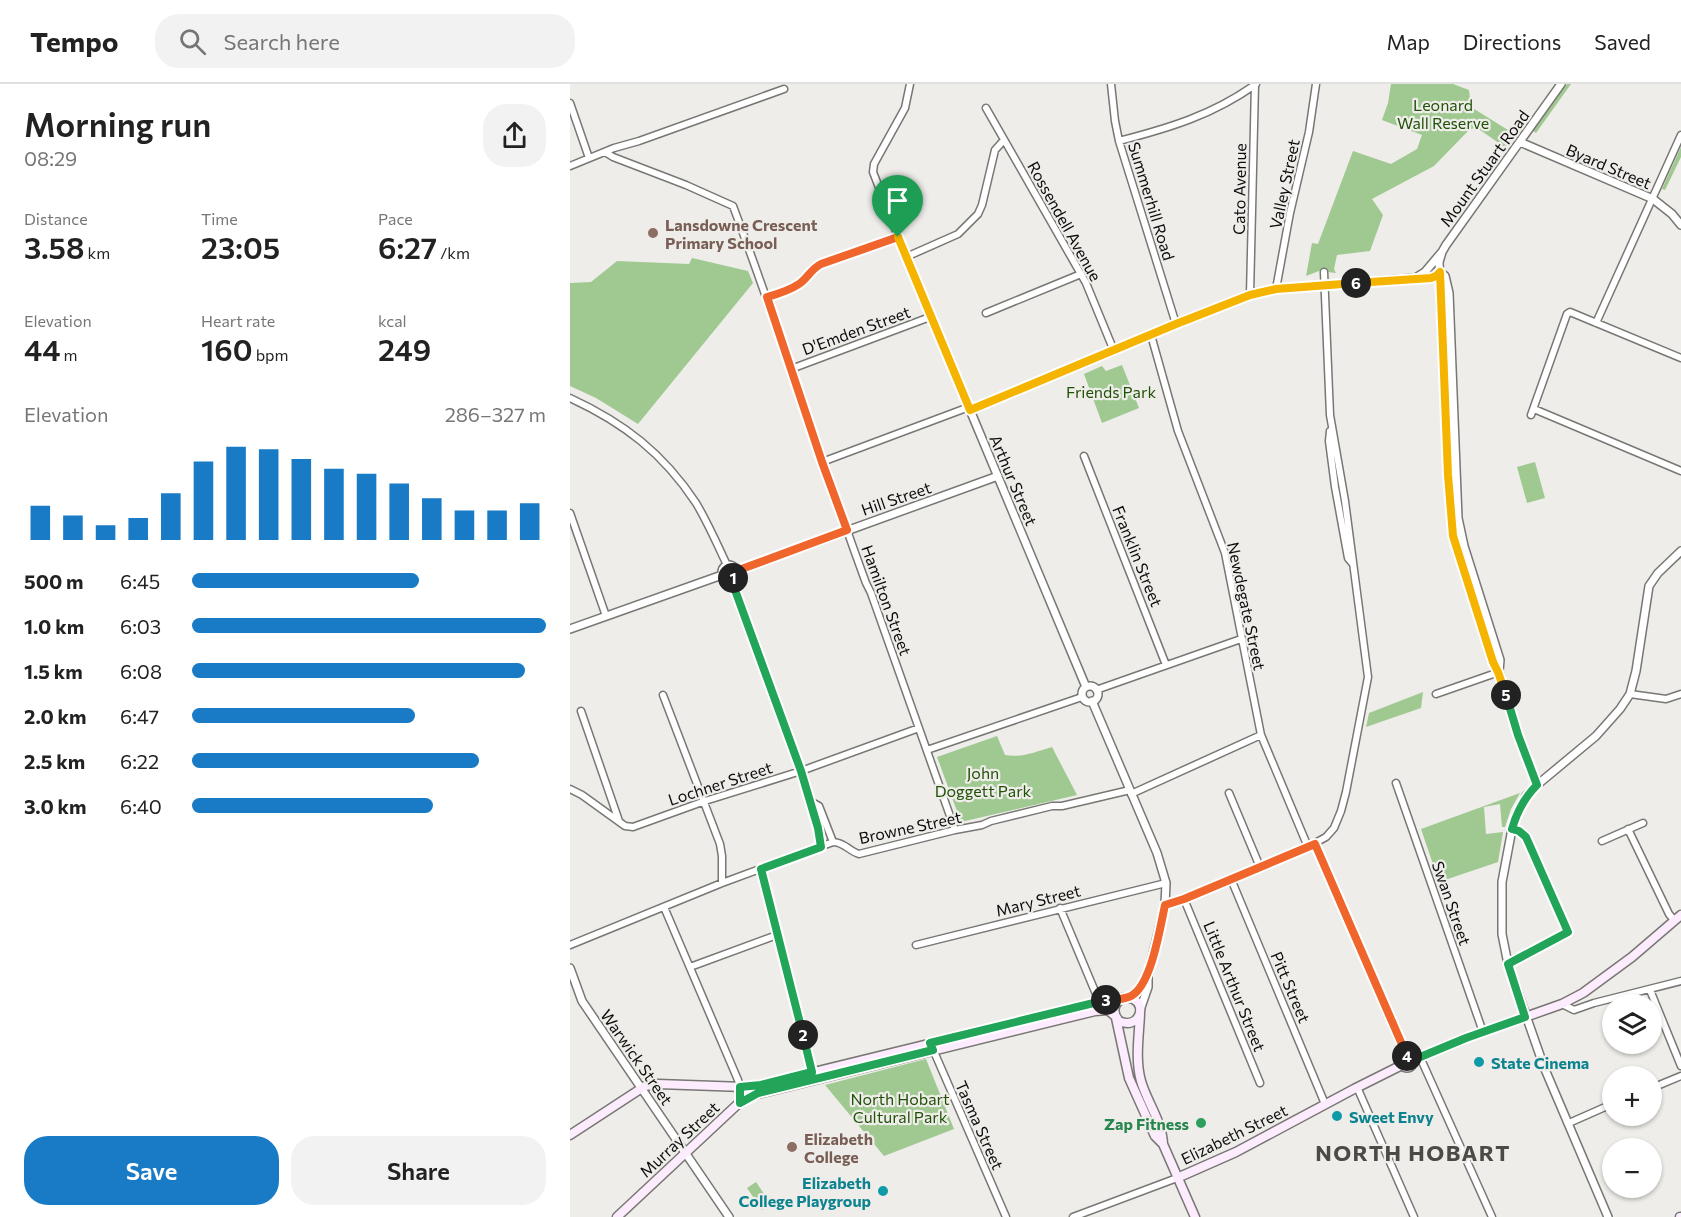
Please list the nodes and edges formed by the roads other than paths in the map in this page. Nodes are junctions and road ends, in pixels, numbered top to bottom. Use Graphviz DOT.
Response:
graph roads {
  1 [pos="910,84"];
  2 [pos="1111,84"];
  3 [pos="1256,84"];
  4 [pos="1316,84"];
  5 [pos="1561,84"];
  6 [pos="784,89"];
  7 [pos="570,103"];
  8 [pos="986,108"];
  9 [pos="1681,135"];
  10 [pos="1004,140"];
  11 [pos="1119,141"];
  12 [pos="1520,142"];
  13 [pos="605,152"];
  14 [pos="589,158"];
  15 [pos="570,166"];
  16 [pos="1653,199"];
  17 [pos="1681,225"];
  18 [pos="898,237"];
  19 [pos="1442,252"];
  20 [pos="906,257"];
  21 [pos="1324,272"];
  22 [pos="1425,272"];
  23 [pos="1440,272"];
  24 [pos="1082,274"];
  25 [pos="1415,278"];
  26 [pos="1324,286"];
  27 [pos="1276,289"];
  28 [pos="1250,295"];
  29 [pos="767,297"];
  30 [pos="986,313"];
  31 [pos="930,317"];
  32 [pos="1596,322"];
  33 [pos="1176,324"];
  34 [pos="1151,335"];
  35 [pos="1114,351"];
  36 [pos="1680,356"];
  37 [pos="792,369"];
  38 [pos="570,398"];
  39 [pos="969,409"];
  40 [pos="1084,456"];
  41 [pos="822,462"];
  42 [pos="1681,471"];
  43 [pos="998,476"];
  44 [pos="570,513"];
  45 [pos="847,530"];
  46 [pos="1681,551"];
  47 [pos="727,565"];
  48 [pos="736,571"];
  49 [pos="722,575"];
  50 [pos="731,579"];
  51 [pos="606,616"];
  52 [pos="570,629"];
  53 [pos="1241,639"];
  54 [pos="1166,665"];
  55 [pos="1498,672"];
  56 [pos="1086,687"];
  57 [pos="1096,690"];
  58 [pos="663,694"];
  59 [pos="1436,694"];
  60 [pos="1630,694"];
  61 [pos="1681,694"];
  62 [pos="1082,697"];
  63 [pos="1092,701"];
  64 [pos="581,711"];
  65 [pos="919,728"];
  66 [pos="1260,735"];
  67 [pos="927,750"];
  68 [pos="801,771"];
  69 [pos="1396,783"];
  70 [pos="1537,785"];
  71 [pos="570,789"];
  72 [pos="1130,792"];
  73 [pos="1229,793"];
  74 [pos="809,800"];
  75 [pos="705,801"];
  76 [pos="619,822"];
  77 [pos="1643,822"];
  78 [pos="1512,829"];
  79 [pos="1628,829"];
  80 [pos="955,830"];
  81 [pos="1602,841"];
  82 [pos="832,842"];
  83 [pos="1311,845"];
  84 [pos="821,847"];
  85 [pos="1260,867"];
  86 [pos="761,869"];
  87 [pos="1231,879"];
  88 [pos="722,883"];
  89 [pos="1166,883"];
  90 [pos="1184,899"];
  91 [pos="1165,905"];
  92 [pos="664,907"];
  93 [pos="1060,908"];
  94 [pos="1678,918"];
  95 [pos="777,935"];
  96 [pos="570,945"];
  97 [pos="916,945"];
  98 [pos="1508,964"];
  99 [pos="690,967"];
  100 [pos="570,968"];
  101 [pos="1148,974"];
  102 [pos="1681,981"];
  103 [pos="1650,990"];
  104 [pos="1126,998"];
  105 [pos="1099,1001"];
  106 [pos="1562,1004"];
  107 [pos="1140,1013"];
  108 [pos="1116,1017"];
  109 [pos="1525,1017"];
  110 [pos="1483,1032"];
  111 [pos="931,1046"];
  112 [pos="1410,1060"];
  113 [pos="1681,1065"];
  114 [pos="813,1076"];
  115 [pos="1681,1076"];
  116 [pos="1260,1083"];
  117 [pos="1662,1084"];
  118 [pos="642,1087"];
  119 [pos="740,1087"];
  120 [pos="1357,1087"];
  121 [pos="740,1103"];
  122 [pos="1325,1104"];
  123 [pos="1602,1108"];
  124 [pos="1569,1123"];
  125 [pos="570,1135"];
  126 [pos="1162,1144"];
  127 [pos="686,1153"];
  128 [pos="1177,1178"];
  129 [pos="617,1217"];
  130 [pos="729,1217"];
  131 [pos="1006,1217"];
  132 [pos="1073,1217"];
  133 [pos="1195,1217"];
  134 [pos="1414,1217"];
  135 [pos="1492,1217"];
  136 [pos="1608,1217"];
  1 -- 18 [label="street, Arthur Street"];
  2 -- 11 [label="street, Summerhill Road"];
  3 -- 11 [label="street"];
  3 -- 28 [label="street, Cato Avenue"];
  4 -- 27 [label="street, Valley Street"];
  5 -- 12 [label="street, Mount Stuart Road"];
  6 -- 13 [label="street"];
  7 -- 14 [label="street"];
  8 -- 10 [label="street, Rossendell Avenue"];
  9 -- 16 [label="street"];
  10 -- 20 [label="street"];
  10 -- 24 [label="street, Rossendell Avenue"];
  11 -- 33 [label="street, Summerhill Road"];
  12 -- 16 [label="street, Byard Street"];
  12 -- 19 [label="street, Mount Stuart Road"];
  13 -- 14 [label="street"];
  13 -- 29 [label="street, Hamilton Street"];
  14 -- 15 [label="street"];
  16 -- 17 [label="street, Byard Street"];
  16 -- 32 [label="street"];
  18 -- 20 [label="street, Arthur Street"];
  18 -- 29 [label="street"];
  19 -- 22 [label="street"];
  19 -- 23 [label="street, Mount Stuart Road"];
  20 -- 31 [label="street, Arthur Street"];
  21 -- 26 [label="street"];
  22 -- 23 [label="street"];
  22 -- 25 [label="street"];
  23 -- 25 [label="street"];
  23 -- 55 [label="street, Mount Stuart Road"];
  24 -- 30 [label="street"];
  24 -- 35 [label="street, Rossendell Avenue"];
  25 -- 26 [label="street"];
  26 -- 27 [label="street"];
  26 -- 83 [label="street"];
  27 -- 28 [label="street"];
  28 -- 33 [label="street"];
  29 -- 37 [label="street, Hamilton Street"];
  31 -- 37 [label="street, D'Emden Street"];
  31 -- 39 [label="street, Arthur Street"];
  32 -- 36 [label="street"];
  32 -- 42 [label="street"];
  33 -- 34 [label="street"];
  34 -- 35 [label="street"];
  34 -- 53 [label="street, Newdegate Street"];
  35 -- 39 [label="street"];
  37 -- 41 [label="street, Hamilton Street"];
  38 -- 47 [label="street"];
  39 -- 41 [label="street"];
  39 -- 43 [label="street, Arthur Street"];
  40 -- 54 [label="street, Franklin Street"];
  41 -- 45 [label="street, Hamilton Street"];
  43 -- 45 [label="street, Hill Street"];
  43 -- 56 [label="street, Arthur Street"];
  44 -- 51 [label="street"];
  45 -- 48 [label="street, Hill Street"];
  45 -- 65 [label="street, Hamilton Street"];
  46 -- 60 [label="street"];
  47 -- 48 [label="street"];
  47 -- 49 [label="street"];
  48 -- 50 [label="street"];
  49 -- 50 [label="street"];
  49 -- 51 [label="street"];
  50 -- 68 [label="street"];
  51 -- 52 [label="street"];
  53 -- 54 [label="street"];
  53 -- 66 [label="street, Newdegate Street"];
  54 -- 57 [label="street"];
  55 -- 59 [label="street"];
  55 -- 70 [label="street, Mount Stuart Road"];
  56 -- 57 [label="street"];
  56 -- 62 [label="street"];
  57 -- 63 [label="street"];
  58 -- 75 [label="street"];
  60 -- 61 [label="street"];
  60 -- 70 [label="street"];
  62 -- 63 [label="street"];
  62 -- 67 [label="street"];
  63 -- 72 [label="street"];
  64 -- 76 [label="street"];
  65 -- 67 [label="street, Hamilton Street"];
  65 -- 68 [label="street, Lochner Street"];
  66 -- 72 [label="street, Browne Street"];
  66 -- 83 [label="street, Newdegate Street"];
  67 -- 80 [label="street, Hamilton Street"];
  68 -- 74 [label="street"];
  68 -- 75 [label="street, Lochner Street"];
  69 -- 110 [label="street, Swan Street"];
  70 -- 78 [label="street"];
  71 -- 76 [label="street"];
  72 -- 80 [label="street, Browne Street"];
  72 -- 89 [label="street"];
  73 -- 85 [label="street"];
  74 -- 82 [label="street"];
  74 -- 84 [label="street"];
  75 -- 76 [label="street, Lochner Street"];
  75 -- 88 [label="street"];
  77 -- 79 [label="street"];
  78 -- 98 [label="street"];
  78 -- 98 [label="street"];
  79 -- 81 [label="street"];
  79 -- 94 [label="street"];
  80 -- 82 [label="street, Browne Street"];
  82 -- 84 [label="street"];
  83 -- 85 [label="street"];
  83 -- 112 [label="street, Newdegate Street"];
  84 -- 86 [label="street"];
  85 -- 87 [label="street"];
  86 -- 88 [label="street"];
  86 -- 95 [label="street"];
  87 -- 90 [label="street"];
  87 -- 122 [label="street, Pitt Street"];
  88 -- 92 [label="street"];
  89 -- 91 [label="street"];
  89 -- 93 [label="street, Mary Street"];
  90 -- 91 [label="street"];
  90 -- 116 [label="street, Little Arthur Street"];
  91 -- 101 [label="street"];
  92 -- 96 [label="street"];
  92 -- 99 [label="street"];
  93 -- 97 [label="street, Mary Street"];
  93 -- 105 [label="street"];
  94 -- 106 [label="main road, Elizabeth Street"];
  95 -- 99 [label="street"];
  95 -- 114 [label="street"];
  98 -- 109 [label="street"];
  99 -- 119 [label="street"];
  100 -- 118 [label="street, Warwick Street"];
  101 -- 104 [label="street"];
  101 -- 107 [label="street"];
  102 -- 103 [label="street"];
  103 -- 106 [label="street"];
  103 -- 113 [label="street"];
  104 -- 105 [label="main road, Murray Street"];
  104 -- 107 [label="main road"];
  104 -- 108 [label="main road"];
  105 -- 111 [label="main road, Murray Street"];
  106 -- 109 [label="main road, Elizabeth Street"];
  107 -- 108 [label="main road"];
  107 -- 126 [label="main road"];
  108 -- 111 [label="main road, Murray Street"];
  108 -- 126 [label="main road"];
  109 -- 110 [label="main road, Elizabeth Street"];
  109 -- 124 [label="street"];
  110 -- 112 [label="main road, Elizabeth Street"];
  111 -- 114 [label="main road, Murray Street"];
  111 -- 131 [label="street, Tasma Street"];
  112 -- 120 [label="main road, Elizabeth Street"];
  112 -- 135 [label="street, Newdegate Street"];
  114 -- 119 [label="main road, Murray Street"];
  114 -- 121 [label="main road, Murray Street"];
  115 -- 117 [label="street"];
  118 -- 119 [label="main road, Murray Street"];
  118 -- 125 [label="main road"];
  118 -- 127 [label="street, Warwick Street"];
  119 -- 121 [label="street"];
  120 -- 122 [label="main road, Elizabeth Street"];
  120 -- 134 [label="street"];
  121 -- 127 [label="main road, Murray Street"];
  122 -- 128 [label="main road, Elizabeth Street"];
  123 -- 124 [label="street"];
  124 -- 136 [label="street"];
  126 -- 128 [label="main road"];
  127 -- 129 [label="main road, Murray Street"];
  127 -- 130 [label="street, Warwick Street"];
  128 -- 132 [label="street, Elizabeth Street"];
  128 -- 133 [label="main road"];
}
